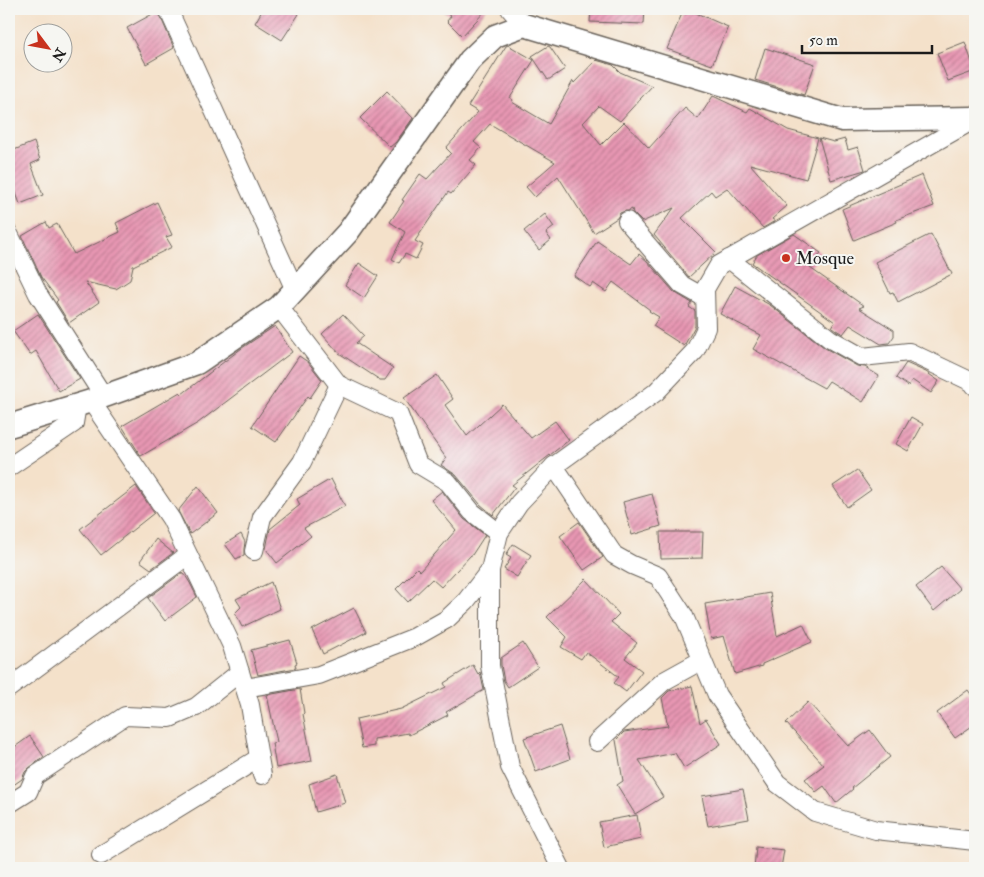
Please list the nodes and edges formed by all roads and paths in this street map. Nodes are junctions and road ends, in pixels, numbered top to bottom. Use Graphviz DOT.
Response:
graph roads {
  1 [pos="168,9"];
  2 [pos="517,17"];
  3 [pos="975,118"];
  4 [pos="627,221"];
  5 [pos="9,234"];
  6 [pos="729,259"];
  7 [pos="295,290"];
  8 [pos="705,298"];
  9 [pos="279,307"];
  10 [pos="339,385"];
  11 [pos="975,386"];
  12 [pos="91,401"];
  13 [pos="9,426"];
  14 [pos="554,466"];
  15 [pos="9,467"];
  16 [pos="500,533"];
  17 [pos="254,551"];
  18 [pos="188,555"];
  19 [pos="490,570"];
  20 [pos="702,660"];
  21 [pos="243,680"];
  22 [pos="9,688"];
  23 [pos="597,742"];
  24 [pos="9,804"];
  25 [pos="975,842"];
  26 [pos="102,855"];
  27 [pos="561,868"];
  1 -- 7 [label="street"];
  2 -- 3 [label="street"];
  2 -- 7 [label="street"];
  3 -- 6 [label="street"];
  4 -- 8 [label="street"];
  5 -- 12 [label="street"];
  6 -- 8 [label="street"];
  6 -- 11 [label="street"];
  7 -- 9 [label="street"];
  8 -- 14 [label="street"];
  9 -- 10 [label="street"];
  9 -- 12 [label="street"];
  10 -- 16 [label="street"];
  10 -- 17 [label="street"];
  12 -- 13 [label="street"];
  12 -- 15 [label="street"];
  12 -- 18 [label="street"];
  14 -- 16 [label="street"];
  14 -- 20 [label="street"];
  16 -- 19 [label="street"];
  18 -- 21 [label="street"];
  18 -- 22 [label="street"];
  19 -- 21 [label="street"];
  19 -- 27 [label="street"];
  20 -- 23 [label="street"];
  20 -- 25 [label="street"];
  21 -- 24 [label="street"];
  21 -- 26 [label="street"];
}
